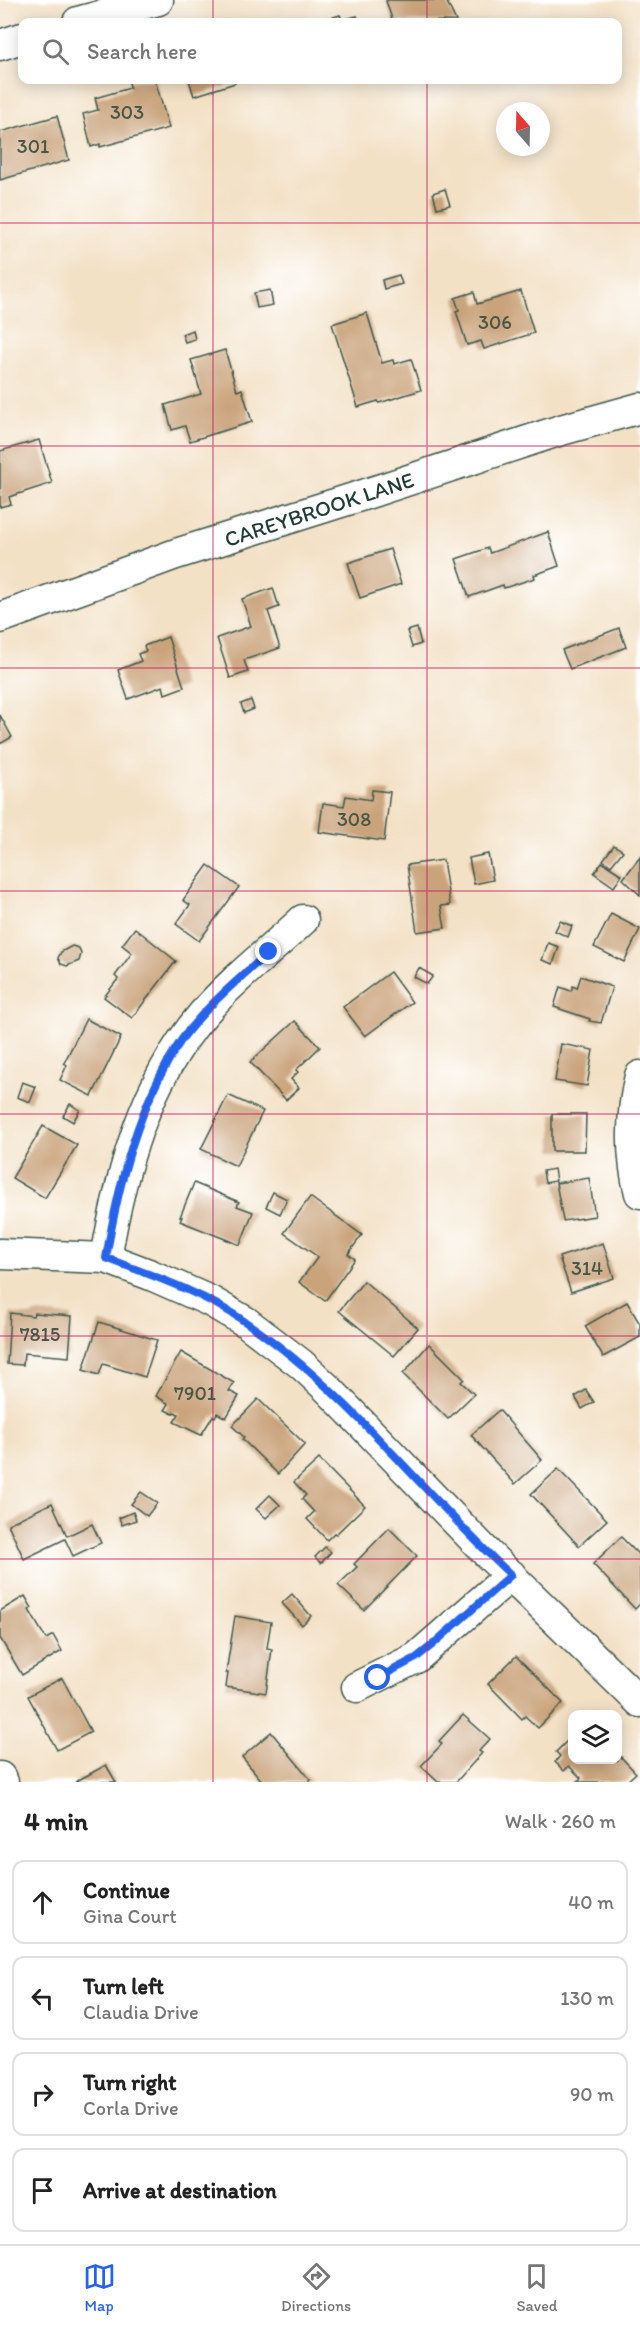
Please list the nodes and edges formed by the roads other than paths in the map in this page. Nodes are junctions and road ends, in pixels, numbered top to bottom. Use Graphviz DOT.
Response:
graph roads {
  1 [pos="158,0"];
  2 [pos="93,18"];
  3 [pos="18,39"];
  4 [pos="0,45"];
  5 [pos="640,408"];
  6 [pos="0,618"];
  7 [pos="303,920"];
  8 [pos="640,1076"];
  9 [pos="640,1193"];
  10 [pos="0,1254"];
  11 [pos="106,1258"];
  12 [pos="511,1575"];
  13 [pos="357,1687"];
  14 [pos="640,1702"];
  15 [pos="0,1777"];
  16 [pos="3,1782"];
  1 -- 2 [label="street"];
  3 -- 4 [label="street"];
  5 -- 6 [label="street, CAREYBROOK LANE"];
  7 -- 11 [label="street"];
  8 -- 9 [label="street"];
  10 -- 11 [label="street"];
  11 -- 12 [label="street"];
  12 -- 13 [label="street"];
  12 -- 14 [label="street"];
  15 -- 16 [label="street"];
}
